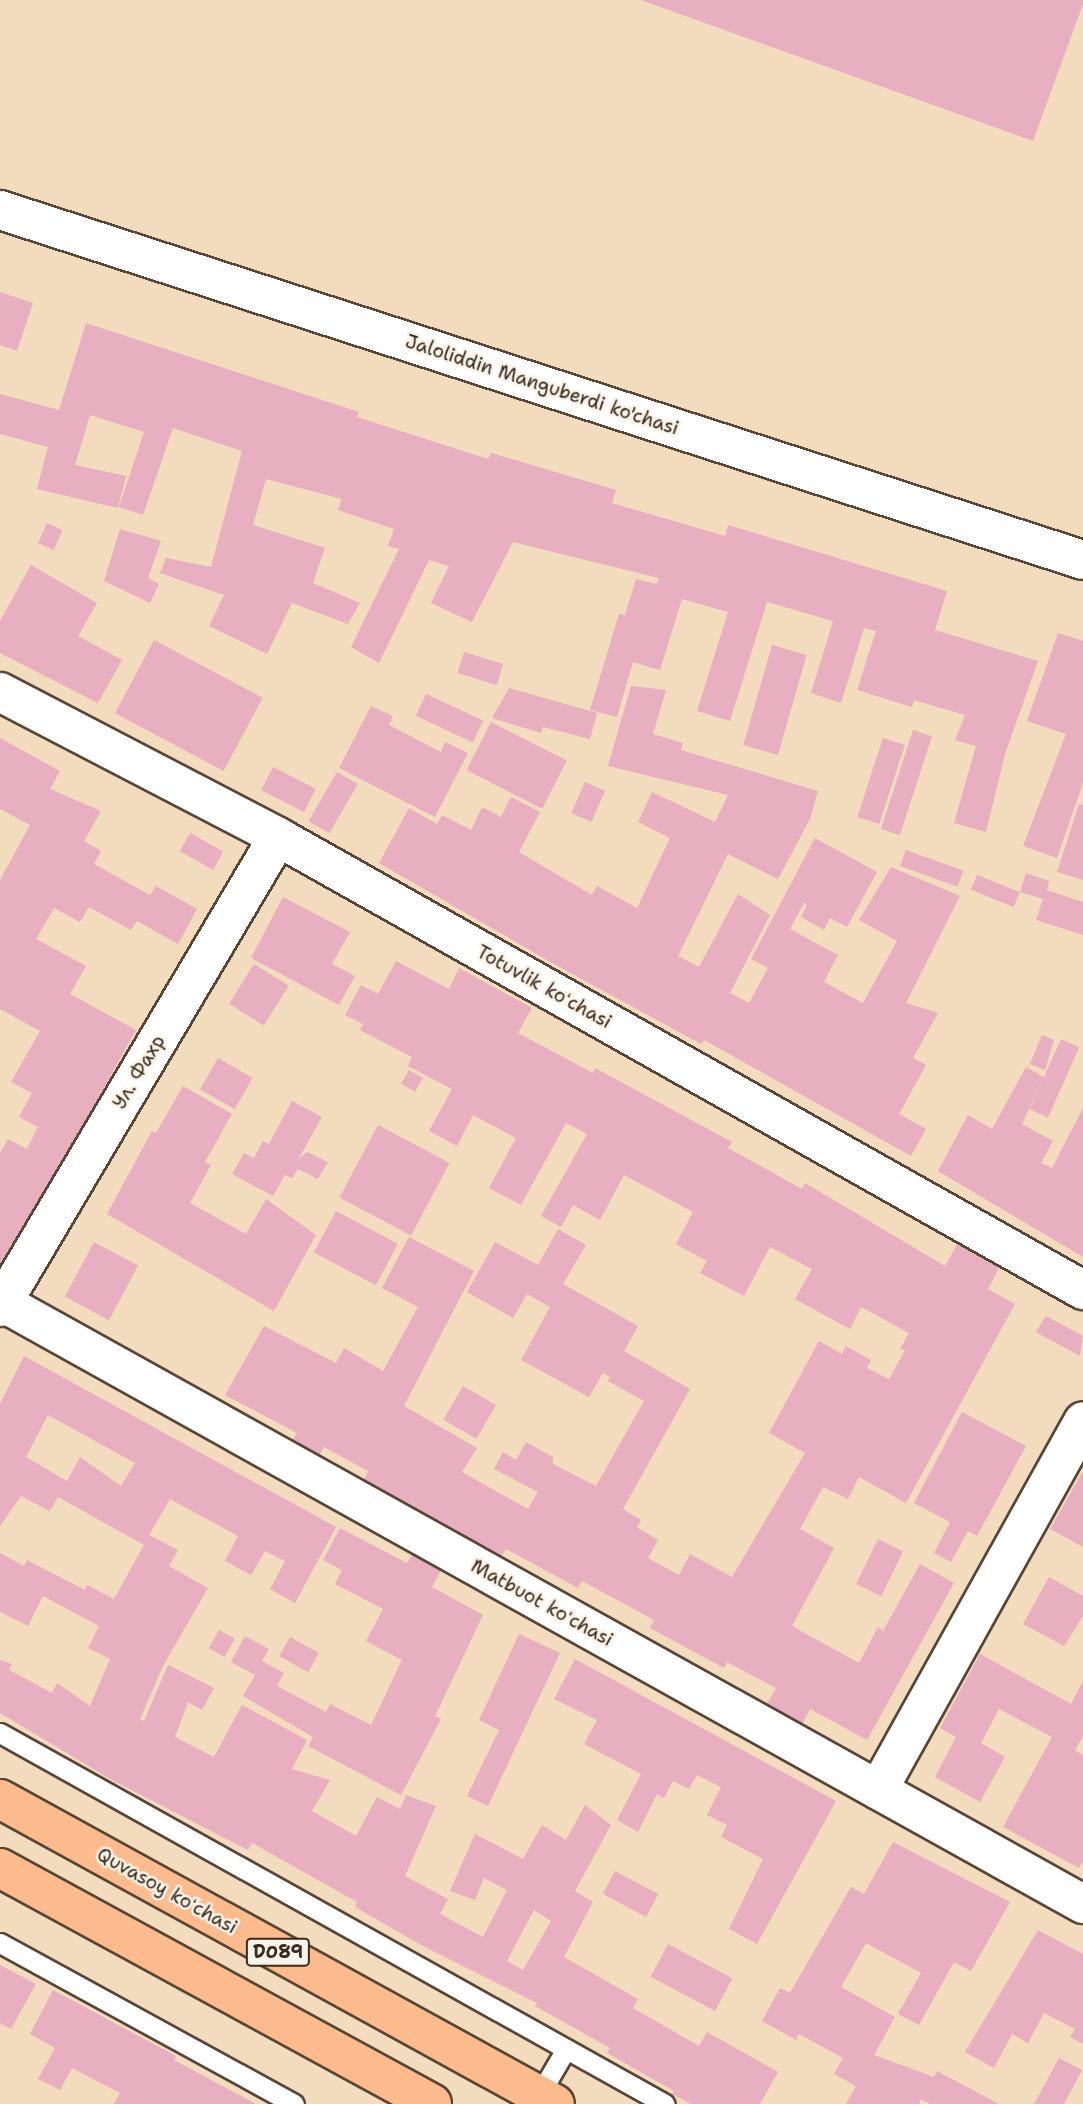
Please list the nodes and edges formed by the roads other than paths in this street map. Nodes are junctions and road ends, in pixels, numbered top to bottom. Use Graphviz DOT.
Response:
graph roads {
  1 [pos="0,210"];
  2 [pos="1083,560"];
  3 [pos="0,692"];
  4 [pos="278,837"];
  5 [pos="1083,1290"];
  6 [pos="1,1304"];
  7 [pos="1083,1421"];
  8 [pos="0,1733"];
  9 [pos="878,1790"];
  10 [pos="0,1799"];
  11 [pos="0,1868"];
  12 [pos="1083,1904"];
  13 [pos="0,1943"];
  14 [pos="566,2049"];
  15 [pos="547,2100"];
  16 [pos="294,2104"];
  17 [pos="432,2104"];
  18 [pos="665,2104"];
  1 -- 2 [label="street, Jaloliddin Manguberdi ko'chasi"];
  3 -- 4 [label="street, Totuvlik koʻchasi"];
  4 -- 5 [label="street, Totuvlik koʻchasi"];
  4 -- 6 [label="street, Ул. Фахр"];
  6 -- 9 [label="street, Matbuot koʻchasi"];
  7 -- 9 [label="street"];
  8 -- 14 [label="lane"];
  9 -- 12 [label="street, Matbuot koʻchasi"];
  10 -- 15 [label="main road, Quvasoy koʻchasi / D089"];
  11 -- 17 [label="main road"];
  13 -- 16 [label="lane"];
  14 -- 15 [label="lane"];
  14 -- 18 [label="lane"];
}
